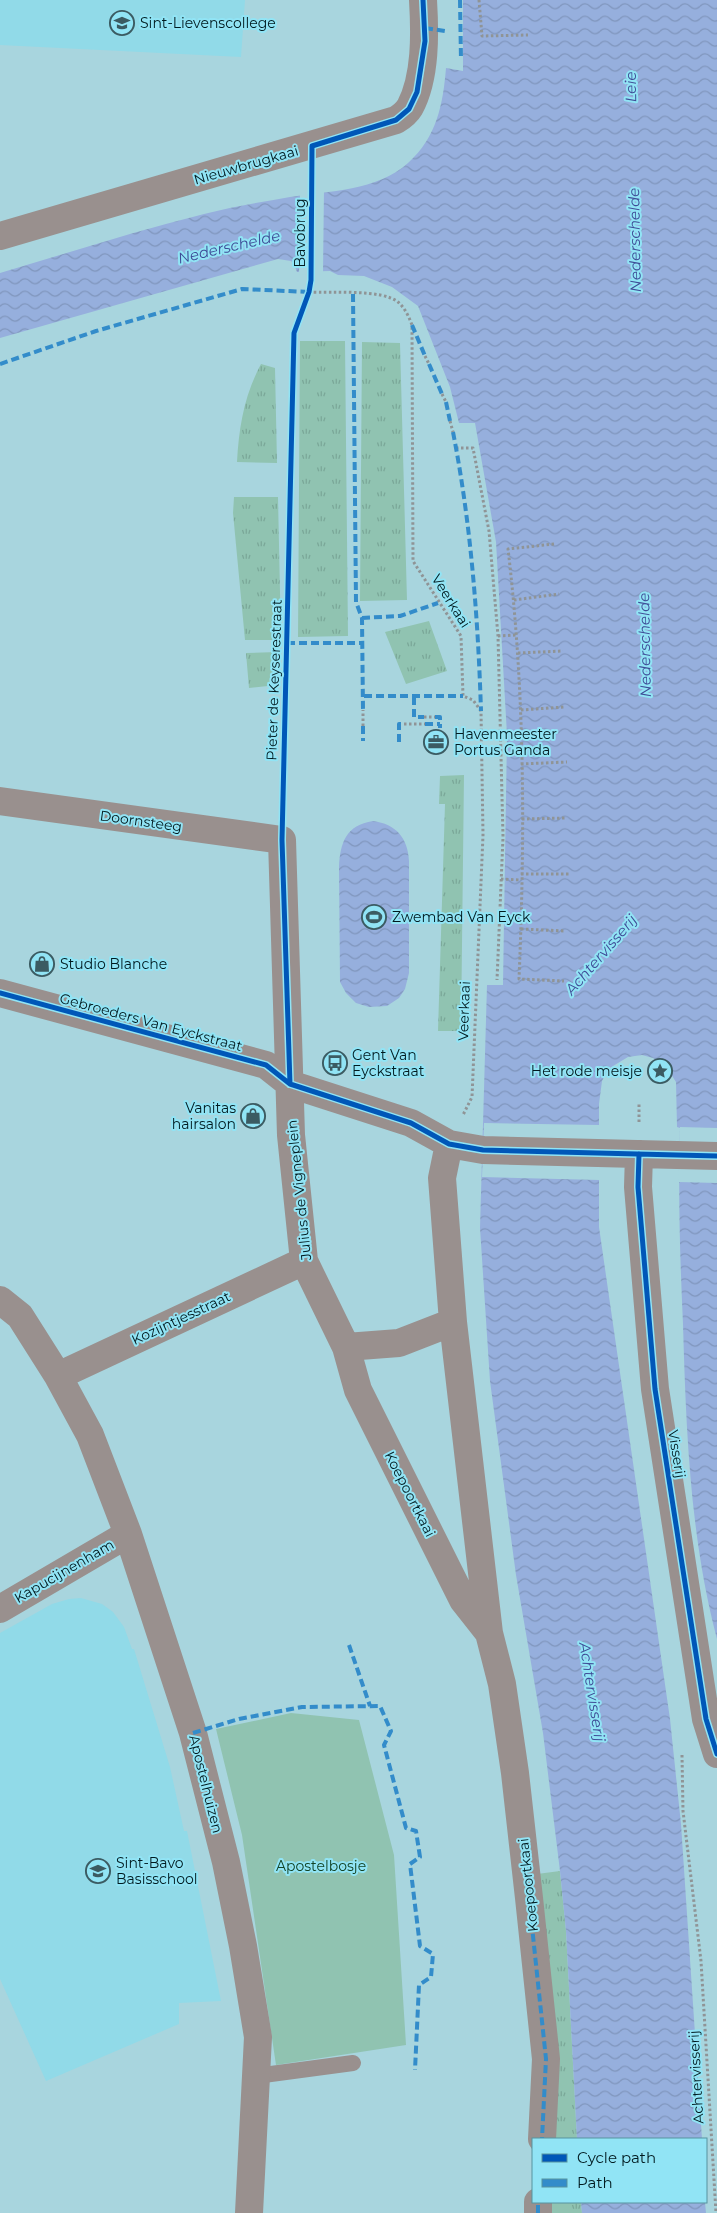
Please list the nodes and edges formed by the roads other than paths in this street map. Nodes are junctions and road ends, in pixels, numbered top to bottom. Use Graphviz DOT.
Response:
graph roads {
  1 [pos="423,0"];
  2 [pos="0,236"];
  3 [pos="0,801"];
  4 [pos="0,993"];
  5 [pos="290,1084"];
  6 [pos="449,1144"];
  7 [pos="638,1154"];
  8 [pos="717,1156"];
  9 [pos="304,1261"];
  10 [pos="0,1300"];
  11 [pos="453,1322"];
  12 [pos="346,1347"];
  13 [pos="58,1376"];
  14 [pos="128,1534"];
  15 [pos="0,1609"];
  16 [pos="489,1633"];
  17 [pos="717,1754"];
  18 [pos="353,2063"];
  19 [pos="256,2076"];
  20 [pos="542,2138"];
  21 [pos="249,2213"];
  1 -- 2 [label="street, Nieuwbrugkaai"];
  3 -- 5 [label="street, Doornsteeg"];
  4 -- 5 [label="street, Gebroeders Van Eyckstraat"];
  5 -- 6 [label="street"];
  5 -- 9 [label="street, Julius de Vigneplein"];
  6 -- 7 [label="street"];
  6 -- 11 [label="street"];
  7 -- 8 [label="street"];
  7 -- 17 [label="street, Visserij"];
  9 -- 12 [label="street, Julius de Vigneplein"];
  9 -- 13 [label="street, Kozijntjesstraat"];
  10 -- 13 [label="street, Apostelhuizen"];
  11 -- 12 [label="street"];
  11 -- 16 [label="street, Koepoortkaai"];
  12 -- 16 [label="street, Koepoortkaai"];
  13 -- 14 [label="street, Apostelhuizen"];
  14 -- 15 [label="street, Kapucijnenham"];
  14 -- 19 [label="street, Apostelhuizen"];
  16 -- 20 [label="street, Koepoortkaai"];
  18 -- 19 [label="lane"];
  19 -- 21 [label="street, Apostelhuizen"];
}
